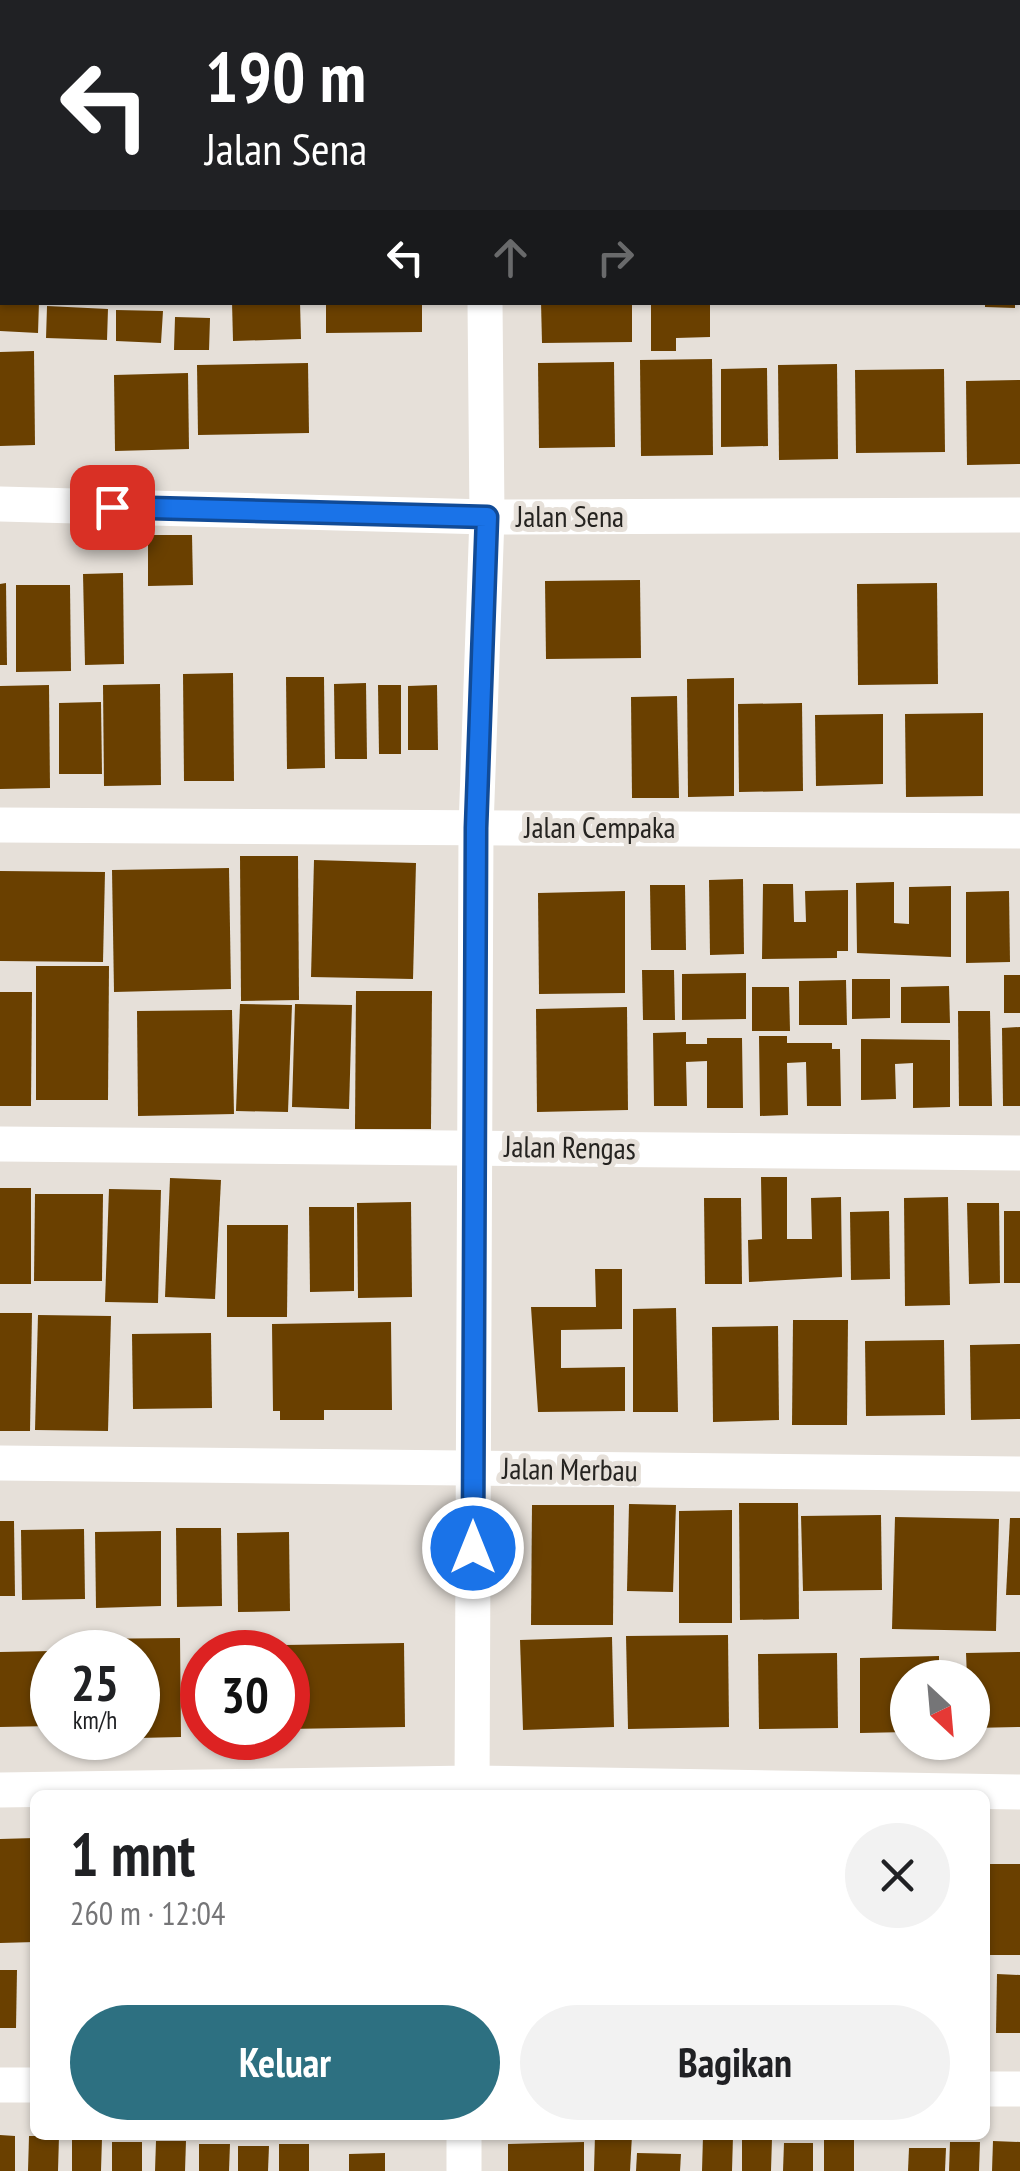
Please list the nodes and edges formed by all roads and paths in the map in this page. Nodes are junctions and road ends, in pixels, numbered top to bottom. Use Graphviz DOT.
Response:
graph roads {
  1 [pos="485,305"];
  2 [pos="0,504"];
  3 [pos="1020,515"];
  4 [pos="487,517"];
  5 [pos="0,825"];
  6 [pos="476,828"];
  7 [pos="1020,831"];
  8 [pos="0,1144"];
  9 [pos="474,1147"];
  10 [pos="1020,1153"];
  11 [pos="0,1463"];
  12 [pos="473,1469"];
  13 [pos="1020,1474"];
  14 [pos="472,1789"];
  15 [pos="0,1790"];
  16 [pos="655,1790"];
  17 [pos="990,1792"];
  18 [pos="1020,1792"];
  19 [pos="0,2085"];
  20 [pos="30,2085"];
  21 [pos="990,2089"];
  22 [pos="1020,2089"];
  23 [pos="464,2140"];
  24 [pos="464,2171"];
  1 -- 4 [label="street"];
  2 -- 4 [label="street, Jalan Sena"];
  3 -- 4 [label="street, Jalan Sena"];
  4 -- 6 [label="street"];
  5 -- 6 [label="street, Jalan Cempaka"];
  6 -- 7 [label="street, Jalan Cempaka"];
  6 -- 9 [label="street"];
  8 -- 9 [label="street, Jalan Rengas"];
  9 -- 10 [label="street, Jalan Rengas"];
  9 -- 12 [label="street"];
  11 -- 12 [label="street, Jalan Merbau"];
  12 -- 13 [label="street, Jalan Merbau"];
  12 -- 14 [label="street"];
  14 -- 15 [label="street"];
  14 -- 16 [label="street"];
  17 -- 18 [label="street"];
  19 -- 20 [label="street"];
  21 -- 22 [label="street"];
  23 -- 24 [label="street"];
}
